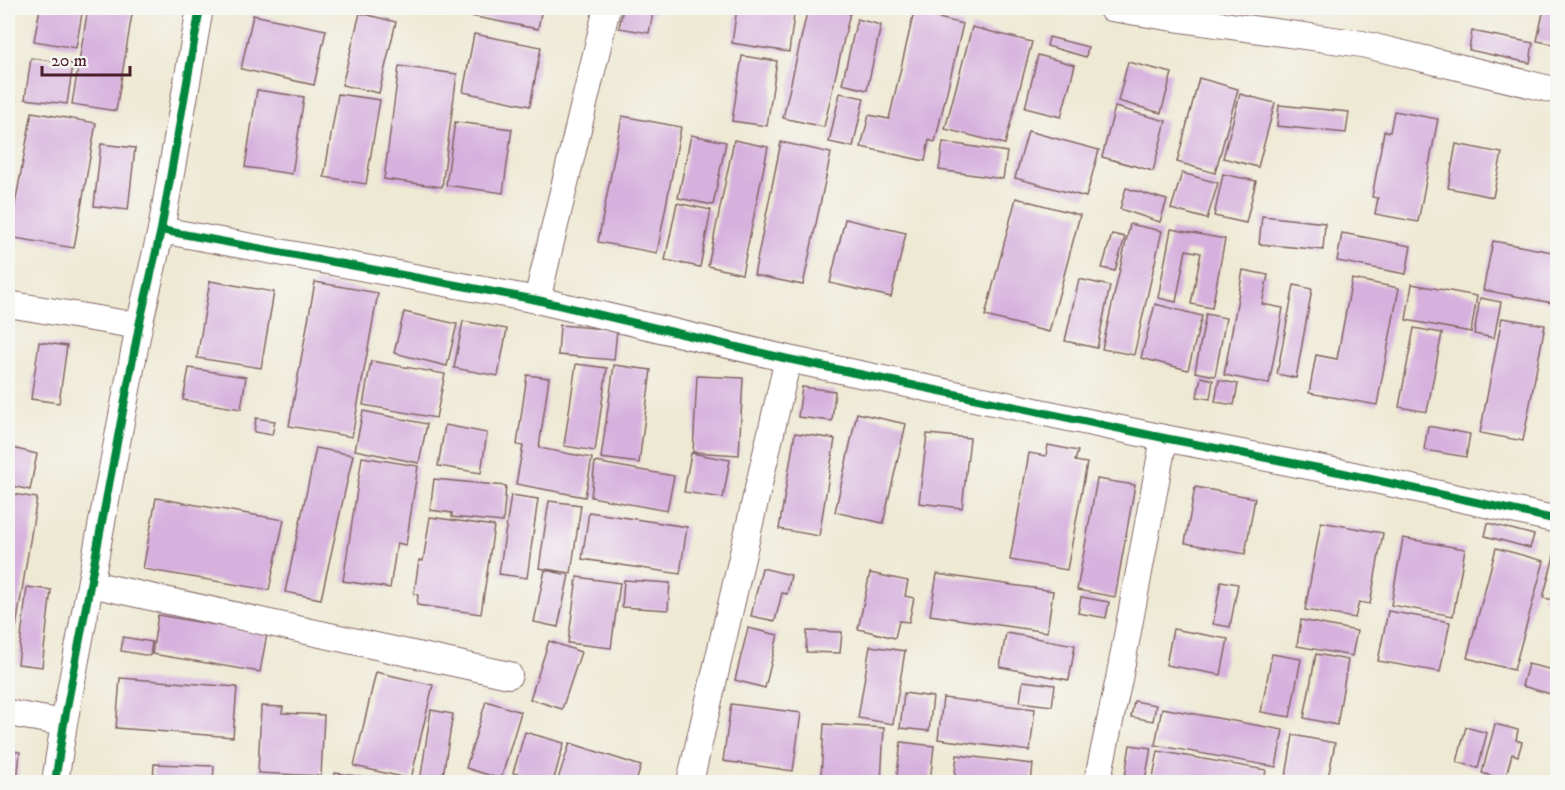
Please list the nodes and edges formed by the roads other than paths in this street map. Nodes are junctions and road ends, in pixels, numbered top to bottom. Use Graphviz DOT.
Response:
graph roads {
  1 [pos="200,8"];
  2 [pos="607,8"];
  3 [pos="1111,8"];
  4 [pos="1557,91"];
  5 [pos="161,230"];
  6 [pos="537,300"];
  7 [pos="8,304"];
  8 [pos="140,326"];
  9 [pos="788,359"];
  10 [pos="1164,438"];
  11 [pos="1557,520"];
  12 [pos="90,584"];
  13 [pos="509,675"];
  14 [pos="8,713"];
  15 [pos="63,723"];
  16 [pos="55,783"];
  17 [pos="690,783"];
  18 [pos="1097,783"];
  1 -- 5 [label="street"];
  2 -- 6 [label="street"];
  3 -- 4 [label="street"];
  5 -- 6 [label="street"];
  5 -- 8 [label="street"];
  6 -- 9 [label="street"];
  7 -- 8 [label="street"];
  8 -- 12 [label="street"];
  9 -- 10 [label="street"];
  9 -- 17 [label="street"];
  10 -- 11 [label="street"];
  10 -- 18 [label="street"];
  12 -- 13 [label="street"];
  12 -- 15 [label="street"];
  14 -- 15 [label="street"];
  15 -- 16 [label="street"];
}
